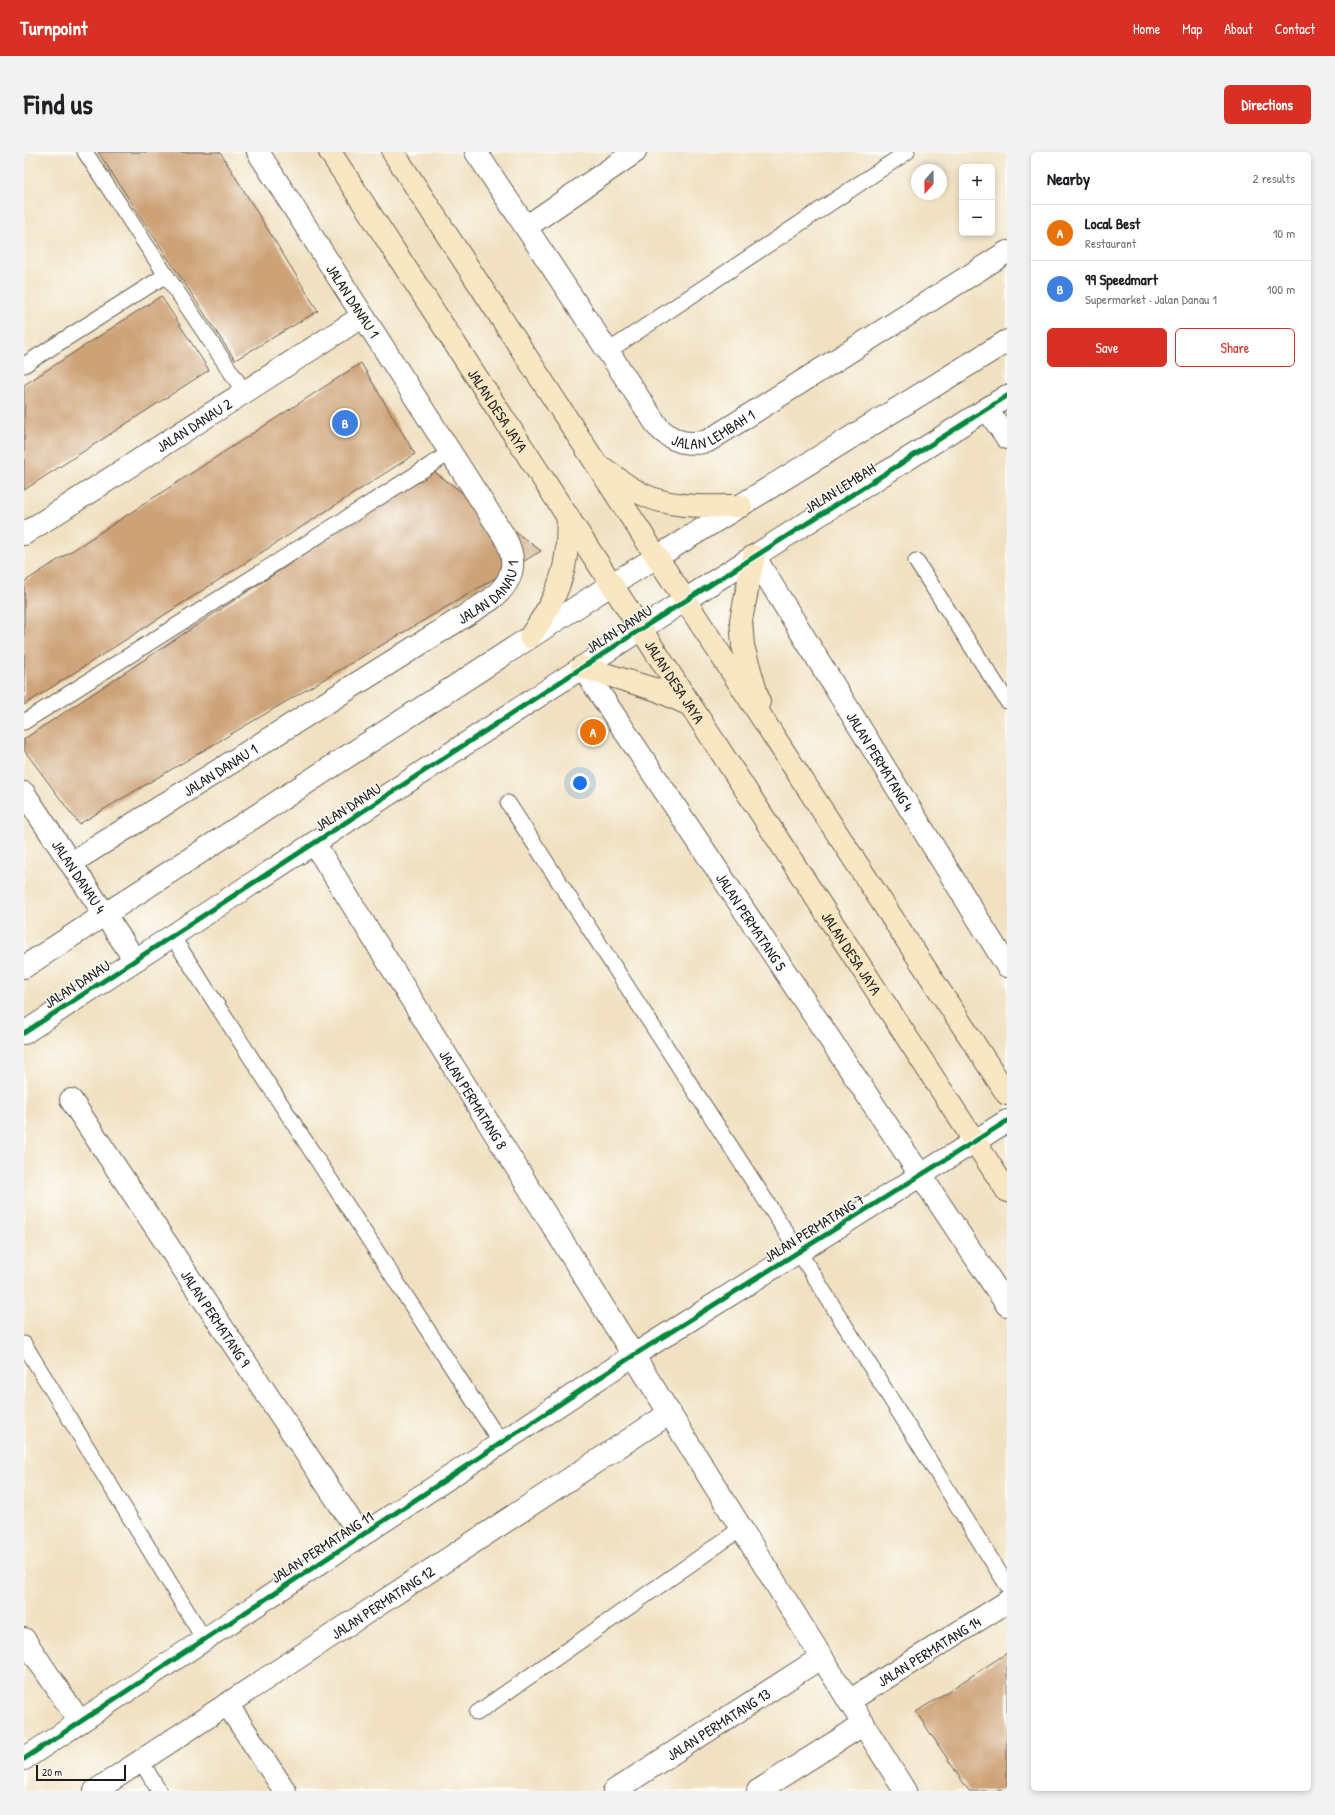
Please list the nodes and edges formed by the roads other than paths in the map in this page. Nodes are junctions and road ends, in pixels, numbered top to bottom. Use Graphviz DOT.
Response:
graph roads {
  1 [pos="85,152"];
  2 [pos="258,152"];
  3 [pos="330,152"];
  4 [pos="393,152"];
  5 [pos="476,152"];
  6 [pos="635,152"];
  7 [pos="907,152"];
  8 [pos="526,227"];
  9 [pos="1007,252"];
  10 [pos="166,275"];
  11 [pos="363,316"];
  12 [pos="1007,341"];
  13 [pos="607,352"];
  14 [pos="24,365"];
  15 [pos="245,393"];
  16 [pos="1007,396"];
  17 [pos="987,409"];
  18 [pos="1007,438"];
  19 [pos="451,452"];
  20 [pos="596,464"];
  21 [pos="740,506"];
  22 [pos="568,516"];
  23 [pos="24,534"];
  24 [pos="754,556"];
  25 [pos="657,557"];
  26 [pos="916,561"];
  27 [pos="612,584"];
  28 [pos="685,600"];
  29 [pos="641,629"];
  30 [pos="530,637"];
  31 [pos="582,667"];
  32 [pos="1007,701"];
  33 [pos="690,705"];
  34 [pos="761,717"];
  35 [pos="24,722"];
  36 [pos="24,793"];
  37 [pos="508,803"];
  38 [pos="314,843"];
  39 [pos="71,863"];
  40 [pos="105,915"];
  41 [pos="172,936"];
  42 [pos="135,960"];
  43 [pos="1007,966"];
  44 [pos="24,967"];
  45 [pos="24,1033"];
  46 [pos="1007,1094"];
  47 [pos="71,1100"];
  48 [pos="1007,1121"];
  49 [pos="975,1142"];
  50 [pos="921,1175"];
  51 [pos="1007,1191"];
  52 [pos="799,1252"];
  53 [pos="1007,1305"];
  54 [pos="24,1344"];
  55 [pos="634,1355"];
  56 [pos="670,1413"];
  57 [pos="501,1443"];
  58 [pos="742,1528"];
  59 [pos="361,1536"];
  60 [pos="1007,1585"];
  61 [pos="1007,1602"];
  62 [pos="24,1639"];
  63 [pos="204,1639"];
  64 [pos="822,1656"];
  65 [pos="849,1701"];
  66 [pos="227,1704"];
  67 [pos="477,1713"];
  68 [pos="80,1722"];
  69 [pos="864,1724"];
  70 [pos="24,1759"];
  71 [pos="141,1761"];
  72 [pos="95,1791"];
  73 [pos="159,1791"];
  74 [pos="285,1791"];
  75 [pos="614,1791"];
  76 [pos="758,1791"];
  77 [pos="906,1791"];
  1 -- 10 [label="lane"];
  2 -- 11 [label="street, JALAN DANAU 1"];
  3 -- 22 [label="main road, JALAN DESA JAYA"];
  4 -- 20 [label="main road"];
  5 -- 8 [label="street, JALAN LEMBAH 1"];
  6 -- 8 [label="street"];
  7 -- 13 [label="lane"];
  8 -- 13 [label="street, JALAN LEMBAH 1"];
  9 -- 13 [label="street, JALAN LEMBAH 1"];
  10 -- 14 [label="lane"];
  10 -- 15 [label="lane"];
  11 -- 15 [label="street, JALAN DANAU 2"];
  11 -- 19 [label="street, JALAN DANAU 1"];
  12 -- 21 [label="street"];
  15 -- 23 [label="street, JALAN DANAU 2"];
  16 -- 17 [label="street, JALAN LEMBAH"];
  17 -- 18 [label="street"];
  17 -- 24 [label="street, JALAN LEMBAH"];
  19 -- 35 [label="lane"];
  19 -- 39 [label="street, JALAN DANAU 1"];
  20 -- 21 [label="main road"];
  20 -- 25 [label="main road"];
  21 -- 25 [label="street"];
  22 -- 27 [label="main road, JALAN DESA JAYA"];
  22 -- 30 [label="main road"];
  24 -- 28 [label="street, JALAN LEMBAH"];
  24 -- 34 [label="main road"];
  24 -- 43 [label="street, JALAN PERMATANG 4"];
  25 -- 27 [label="street"];
  25 -- 28 [label="main road"];
  26 -- 32 [label="lane"];
  27 -- 29 [label="main road, JALAN DESA JAYA"];
  27 -- 30 [label="street"];
  28 -- 29 [label="street, JALAN DANAU"];
  28 -- 34 [label="main road"];
  29 -- 31 [label="street, JALAN DANAU"];
  29 -- 33 [label="main road, JALAN DESA JAYA"];
  30 -- 40 [label="street"];
  31 -- 33 [label="main road"];
  31 -- 38 [label="street, JALAN DANAU"];
  31 -- 50 [label="street, JALAN PERMATANG 5"];
  33 -- 49 [label="main road, JALAN DESA JAYA"];
  34 -- 46 [label="main road"];
  36 -- 39 [label="street, JALAN DANAU 4"];
  37 -- 52 [label="lane"];
  38 -- 41 [label="street, JALAN DANAU"];
  38 -- 55 [label="street, JALAN PERMATANG 8"];
  39 -- 40 [label="street, JALAN DANAU 4"];
  40 -- 42 [label="street, JALAN DANAU 4"];
  40 -- 44 [label="street"];
  41 -- 42 [label="street, JALAN DANAU"];
  41 -- 57 [label="lane"];
  42 -- 45 [label="street, JALAN DANAU"];
  47 -- 59 [label="street, JALAN PERMATANG 9"];
  48 -- 49 [label="street, JALAN PERMATANG 7"];
  49 -- 50 [label="street, JALAN PERMATANG 7"];
  49 -- 51 [label="main road, JALAN DESA JAYA"];
  50 -- 52 [label="street, JALAN PERMATANG 7"];
  50 -- 53 [label="street, JALAN PERMATANG 5"];
  52 -- 55 [label="street, JALAN PERMATANG 7"];
  52 -- 60 [label="lane"];
  54 -- 63 [label="lane"];
  55 -- 56 [label="street, JALAN PERMATANG 8"];
  55 -- 57 [label="street, JALAN PERMATANG 11"];
  56 -- 58 [label="street, JALAN PERMATANG 8"];
  56 -- 66 [label="street, JALAN PERMATANG 12"];
  57 -- 59 [label="street, JALAN PERMATANG 11"];
  58 -- 64 [label="street, JALAN PERMATANG 8"];
  58 -- 67 [label="lane"];
  59 -- 63 [label="street, JALAN PERMATANG 11"];
  61 -- 65 [label="street, JALAN PERMATANG 14"];
  62 -- 68 [label="street"];
  63 -- 68 [label="street, JALAN PERMATANG 11"];
  64 -- 65 [label="street, JALAN PERMATANG 8"];
  64 -- 75 [label="street, JALAN PERMATANG 13"];
  65 -- 69 [label="street, JALAN PERMATANG 8"];
  66 -- 71 [label="street, JALAN PERMATANG 12"];
  66 -- 74 [label="street"];
  68 -- 70 [label="street, JALAN PERMATANG 11"];
  69 -- 76 [label="street"];
  69 -- 77 [label="street, JALAN PERMATANG 8"];
  71 -- 72 [label="street, JALAN PERMATANG 12"];
  71 -- 73 [label="lane"];
}
